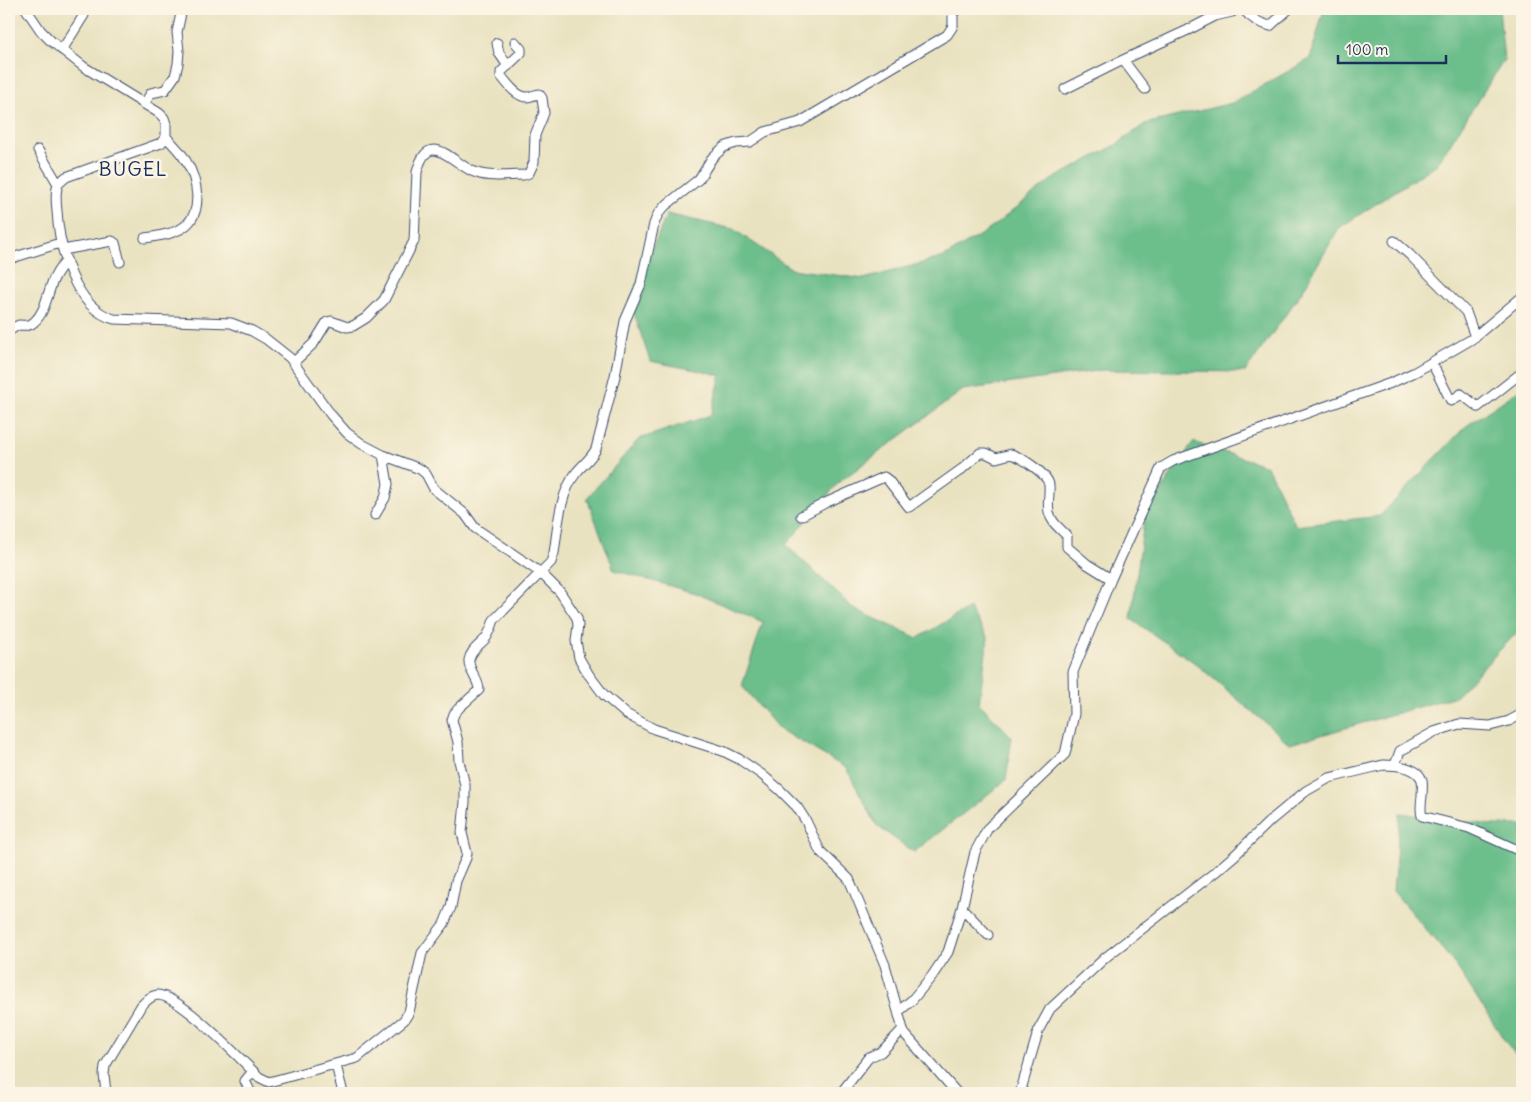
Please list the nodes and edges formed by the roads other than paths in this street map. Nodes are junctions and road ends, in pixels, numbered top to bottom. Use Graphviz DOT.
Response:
graph roads {
  1 [pos="26,9"];
  2 [pos="182,9"];
  3 [pos="958,9"];
  4 [pos="1237,9"];
  5 [pos="1243,9"];
  6 [pos="1289,9"];
  7 [pos="84,15"];
  8 [pos="515,42"];
  9 [pos="497,43"];
  10 [pos="62,50"];
  11 [pos="1123,60"];
  12 [pos="508,66"];
  13 [pos="1066,89"];
  14 [pos="1145,89"];
  15 [pos="145,103"];
  16 [pos="166,137"];
  17 [pos="38,150"];
  18 [pos="58,184"];
  19 [pos="145,238"];
  20 [pos="1394,242"];
  21 [pos="62,246"];
  22 [pos="9,259"];
  23 [pos="67,261"];
  24 [pos="120,262"];
  25 [pos="1522,297"];
  26 [pos="9,331"];
  27 [pos="1475,337"];
  28 [pos="293,363"];
  29 [pos="1432,363"];
  30 [pos="1520,374"];
  31 [pos="383,455"];
  32 [pos="375,515"];
  33 [pos="801,516"];
  34 [pos="540,573"];
  35 [pos="1111,579"];
  36 [pos="1522,714"];
  37 [pos="1395,765"];
  38 [pos="1522,852"];
  39 [pos="962,908"];
  40 [pos="988,935"];
  41 [pos="898,1012"];
  42 [pos="903,1029"];
  43 [pos="336,1065"];
  44 [pos="253,1071"];
  45 [pos="106,1093"];
  46 [pos="251,1093"];
  47 [pos="342,1093"];
  48 [pos="841,1093"];
  49 [pos="957,1093"];
  50 [pos="1020,1093"];
  1 -- 10 [label="street"];
  2 -- 15 [label="street"];
  3 -- 34 [label="street"];
  4 -- 11 [label="street"];
  5 -- 6 [label="street"];
  7 -- 10 [label="street"];
  8 -- 12 [label="street"];
  9 -- 12 [label="street"];
  10 -- 15 [label="street"];
  11 -- 13 [label="street"];
  11 -- 14 [label="street"];
  12 -- 28 [label="street"];
  15 -- 16 [label="street"];
  16 -- 18 [label="street"];
  16 -- 19 [label="street"];
  17 -- 18 [label="street"];
  18 -- 21 [label="street"];
  20 -- 27 [label="street"];
  21 -- 22 [label="street"];
  21 -- 23 [label="street"];
  21 -- 24 [label="street"];
  23 -- 26 [label="street"];
  23 -- 28 [label="street"];
  25 -- 27 [label="street"];
  27 -- 29 [label="street"];
  28 -- 31 [label="street"];
  29 -- 30 [label="street"];
  29 -- 35 [label="street"];
  31 -- 32 [label="street"];
  31 -- 34 [label="street"];
  33 -- 35 [label="street"];
  34 -- 41 [label="street"];
  34 -- 43 [label="street"];
  35 -- 39 [label="street"];
  36 -- 37 [label="street"];
  37 -- 38 [label="street"];
  37 -- 50 [label="street"];
  39 -- 40 [label="street"];
  39 -- 41 [label="street"];
  41 -- 42 [label="street"];
  42 -- 48 [label="street"];
  42 -- 49 [label="street"];
  43 -- 44 [label="street"];
  43 -- 47 [label="street"];
  44 -- 45 [label="street"];
  44 -- 46 [label="street"];
}
